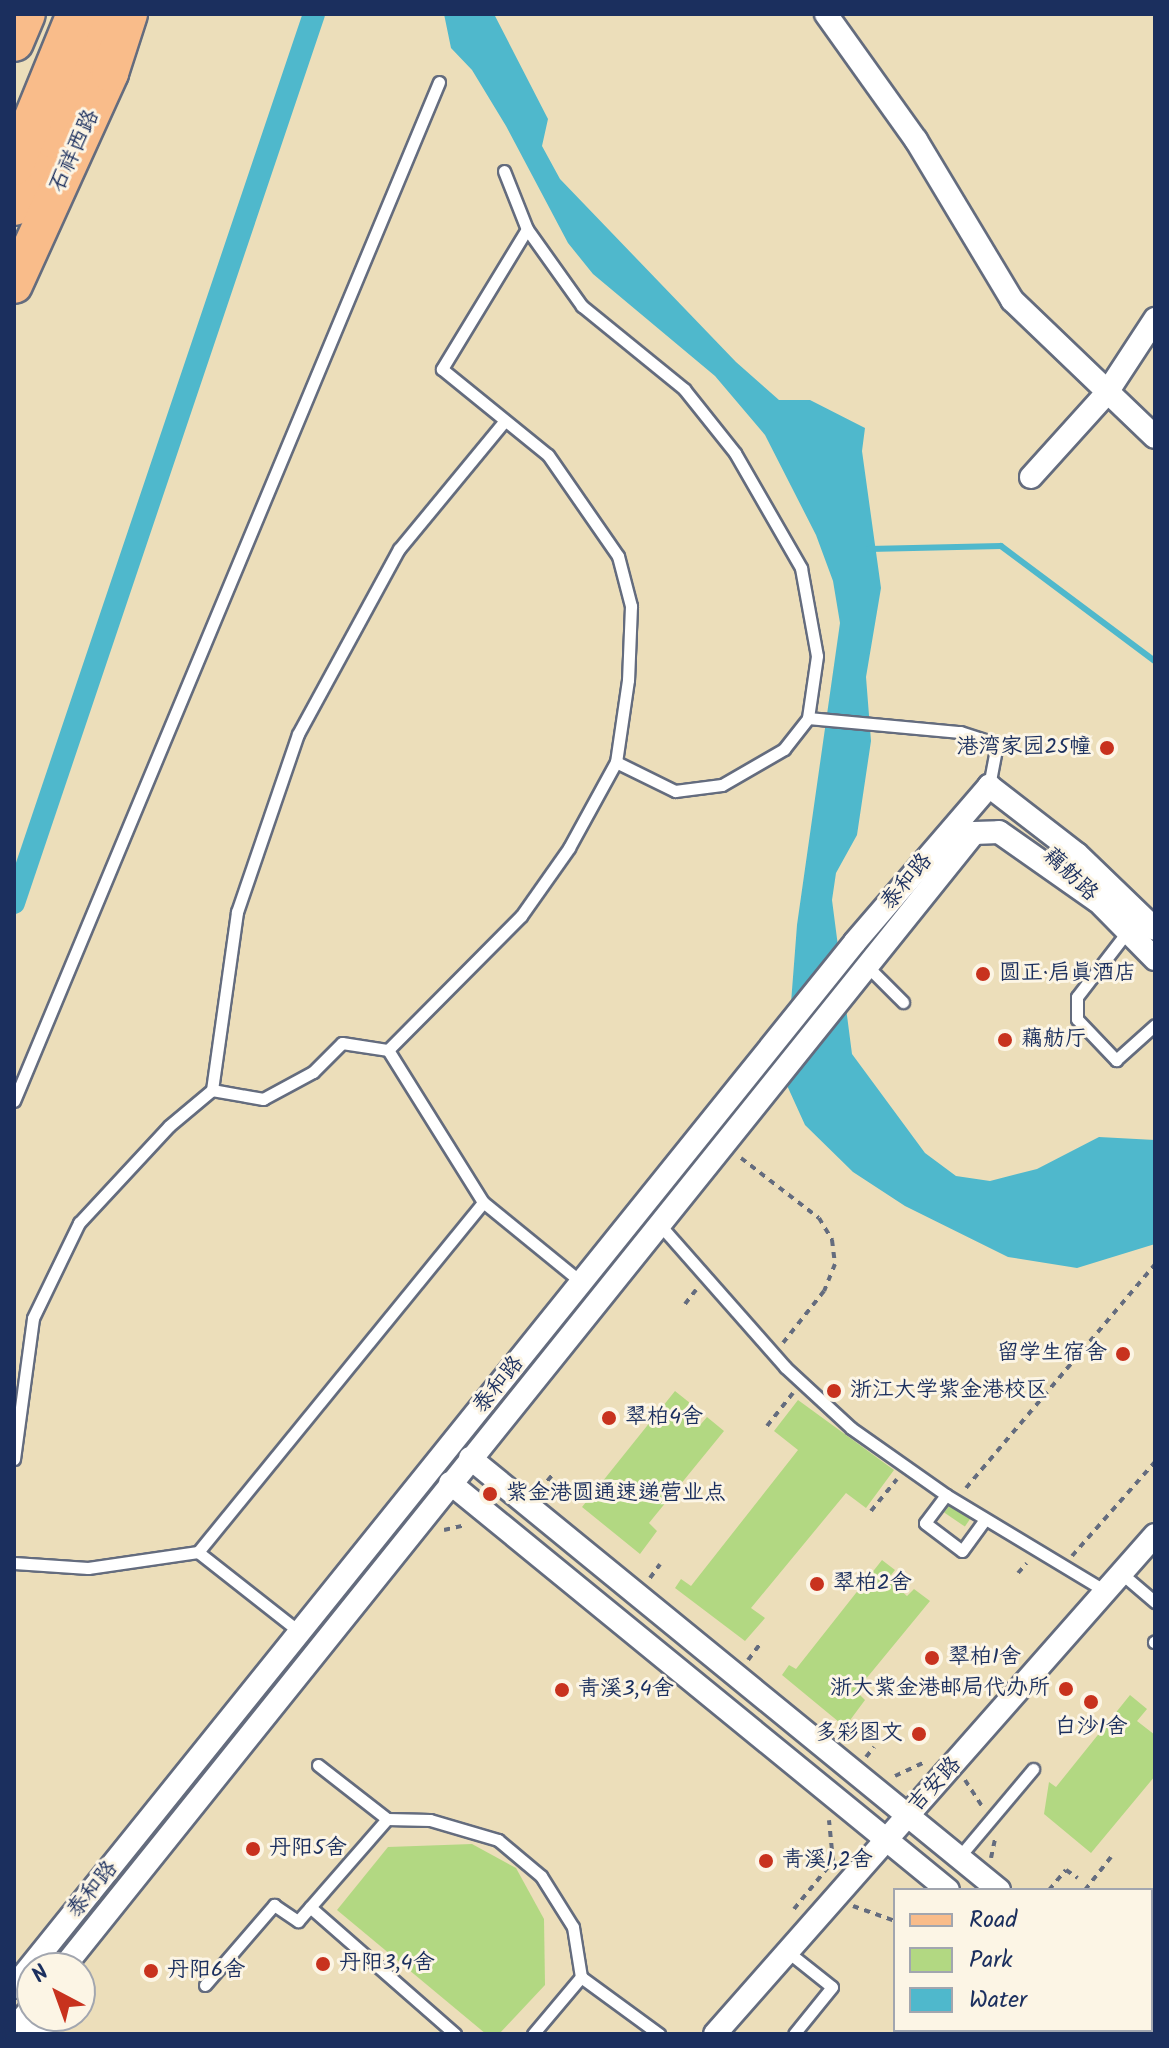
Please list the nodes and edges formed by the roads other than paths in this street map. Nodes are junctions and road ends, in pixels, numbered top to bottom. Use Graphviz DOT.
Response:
graph roads {
  1 [pos="107,14"];
  2 [pos="129,14"];
  3 [pos="826,14"];
  4 [pos="69,29"];
  5 [pos="439,82"];
  6 [pos="14,166"];
  7 [pos="504,171"];
  8 [pos="14,207"];
  9 [pos="527,229"];
  10 [pos="14,285"];
  11 [pos="1155,319"];
  12 [pos="1106,394"];
  13 [pos="503,423"];
  14 [pos="1155,437"];
  15 [pos="1031,477"];
  16 [pos="808,718"];
  17 [pos="616,762"];
  18 [pos="984,792"];
  19 [pos="1097,901"];
  20 [pos="1155,929"];
  21 [pos="1127,932"];
  22 [pos="1155,959"];
  23 [pos="862,971"];
  24 [pos="903,1002"];
  25 [pos="1155,1025"];
  26 [pos="388,1050"];
  27 [pos="212,1090"];
  28 [pos="14,1101"];
  29 [pos="483,1202"];
  30 [pos="660,1225"];
  31 [pos="581,1282"];
  32 [pos="470,1458"];
  33 [pos="14,1459"];
  34 [pos="450,1483"];
  35 [pos="951,1498"];
  36 [pos="985,1519"];
  37 [pos="1155,1535"];
  38 [pos="198,1552"];
  39 [pos="14,1563"];
  40 [pos="1121,1573"];
  41 [pos="1105,1591"];
  42 [pos="1155,1602"];
  43 [pos="301,1633"];
  44 [pos="318,1765"];
  45 [pos="1033,1769"];
  46 [pos="907,1815"];
  47 [pos="387,1819"];
  48 [pos="886,1839"];
  49 [pos="959,1857"];
  50 [pos="946,1888"];
  51 [pos="997,1888"];
  52 [pos="310,1907"];
  53 [pos="76,1952"];
  54 [pos="788,1952"];
  55 [pos="581,1977"];
  56 [pos="205,1985"];
  57 [pos="14,1987"];
  58 [pos="455,2034"];
  59 [pos="533,2034"];
  60 [pos="659,2034"];
  61 [pos="715,2034"];
  62 [pos="794,2034"];
  1 -- 8 [label="main road, 石祥西路"];
  2 -- 10 [label="main road, 石祥西路"];
  3 -- 12 [label="street"];
  4 -- 6 [label="highway"];
  5 -- 28 [label="lane"];
  7 -- 9 [label="lane"];
  9 -- 13 [label="lane"];
  9 -- 16 [label="lane"];
  11 -- 12 [label="street"];
  12 -- 14 [label="street"];
  12 -- 15 [label="street"];
  13 -- 17 [label="lane"];
  13 -- 27 [label="lane"];
  16 -- 17 [label="lane"];
  16 -- 18 [label="lane"];
  17 -- 26 [label="lane"];
  18 -- 19 [label="street, 藕舫路"];
  18 -- 20 [label="street, 藕舫路"];
  18 -- 31 [label="street, 泰和路"];
  19 -- 21 [label="street, 藕舫路"];
  19 -- 23 [label="street, 泰和路"];
  21 -- 22 [label="street, 藕舫路"];
  21 -- 25 [label="lane"];
  23 -- 24 [label="lane"];
  23 -- 30 [label="street, 泰和路"];
  26 -- 27 [label="lane"];
  26 -- 29 [label="lane"];
  27 -- 33 [label="lane"];
  29 -- 31 [label="lane"];
  29 -- 38 [label="lane"];
  30 -- 32 [label="street, 泰和路"];
  30 -- 35 [label="lane"];
  31 -- 43 [label="street, 泰和路"];
  32 -- 34 [label="street, 泰和路"];
  32 -- 46 [label="street"];
  34 -- 48 [label="street"];
  34 -- 53 [label="street, 泰和路"];
  35 -- 36 [label="lane"];
  35 -- 36 [label="lane"];
  36 -- 41 [label="lane"];
  37 -- 40 [label="street, 吉安路"];
  38 -- 39 [label="lane"];
  38 -- 43 [label="lane"];
  40 -- 41 [label="street, 吉安路"];
  40 -- 42 [label="lane"];
  41 -- 46 [label="street, 吉安路"];
  43 -- 57 [label="street, 泰和路"];
  44 -- 47 [label="lane"];
  45 -- 49 [label="lane"];
  46 -- 48 [label="street, 吉安路"];
  46 -- 49 [label="street"];
  47 -- 52 [label="lane"];
  47 -- 55 [label="lane"];
  48 -- 50 [label="street"];
  48 -- 54 [label="street, 吉安路"];
  49 -- 51 [label="street"];
  52 -- 56 [label="lane"];
  52 -- 58 [label="lane"];
  54 -- 61 [label="street, 吉安路"];
  54 -- 62 [label="lane"];
  55 -- 59 [label="lane"];
  55 -- 60 [label="lane"];
}
